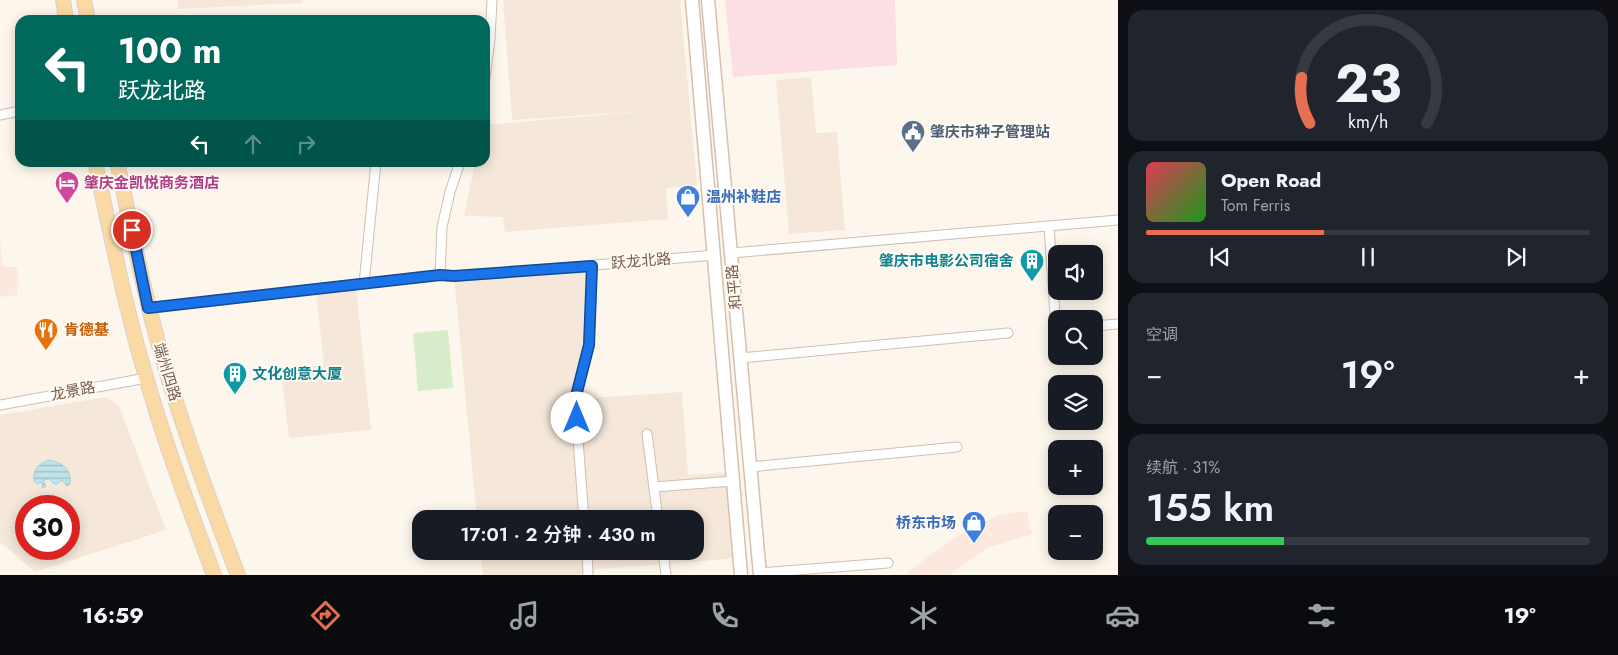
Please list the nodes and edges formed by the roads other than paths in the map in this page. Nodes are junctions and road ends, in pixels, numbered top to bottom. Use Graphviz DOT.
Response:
graph roads {
  1 [pos="63,0"];
  2 [pos="84,0"];
  3 [pos="492,0"];
  4 [pos="692,0"];
  5 [pos="708,0"];
  6 [pos="65,15"];
  7 [pos="87,15"];
  8 [pos="490,39"];
  9 [pos="15,112"];
  10 [pos="0,115"];
  11 [pos="111,167"];
  12 [pos="118,167"];
  13 [pos="376,167"];
  14 [pos="458,167"];
  15 [pos="96,169"];
  16 [pos="1118,220"];
  17 [pos="1049,226"];
  18 [pos="731,253"];
  19 [pos="715,255"];
  20 [pos="592,266"];
  21 [pos="440,275"];
  22 [pos="364,284"];
  23 [pos="148,308"];
  24 [pos="1055,310"];
  25 [pos="1118,324"];
  26 [pos="1103,325"];
  27 [pos="1008,333"];
  28 [pos="740,358"];
  29 [pos="146,378"];
  30 [pos="0,404"];
  31 [pos="647,434"];
  32 [pos="957,447"];
  33 [pos="750,467"];
  34 [pos="733,481"];
  35 [pos="654,487"];
  36 [pos="583,510"];
  37 [pos="657,510"];
  38 [pos="587,560"];
  39 [pos="664,560"];
  40 [pos="888,563"];
  41 [pos="760,574"];
  42 [pos="214,575"];
  43 [pos="238,575"];
  44 [pos="588,575"];
  45 [pos="666,575"];
  46 [pos="741,575"];
  1 -- 6 [label="main road"];
  2 -- 7 [label="main road"];
  3 -- 8 [label="street"];
  4 -- 19 [label="main road, 和平路"];
  5 -- 18 [label="main road, 和平路"];
  9 -- 10 [label="street"];
  11 -- 15 [label="main road"];
  12 -- 23 [label="main road, 端州四路"];
  13 -- 22 [label="street"];
  14 -- 21 [label="street"];
  15 -- 29 [label="main road, 端州四路"];
  16 -- 17 [label="street"];
  17 -- 18 [label="street"];
  17 -- 24 [label="street"];
  18 -- 28 [label="main road, 和平路"];
  19 -- 20 [label="street, 跃龙北路"];
  19 -- 34 [label="main road, 和平路"];
  20 -- 21 [label="street, 跃龙北路"];
  20 -- 36 [label="street"];
  21 -- 22 [label="street, 跃龙北路"];
  22 -- 23 [label="street, 跃龙北路"];
  23 -- 43 [label="main road, 端州四路"];
  25 -- 26 [label="street"];
  27 -- 28 [label="street"];
  28 -- 33 [label="main road, 和平路"];
  29 -- 30 [label="street, 龙景路"];
  29 -- 42 [label="main road, 端州四路"];
  31 -- 35 [label="street"];
  32 -- 33 [label="street"];
  33 -- 41 [label="main road, 和平路"];
  34 -- 35 [label="street"];
  34 -- 46 [label="main road, 和平路"];
  35 -- 37 [label="street"];
  38 -- 44 [label="street"];
  39 -- 45 [label="street"];
  40 -- 41 [label="street"];
}
